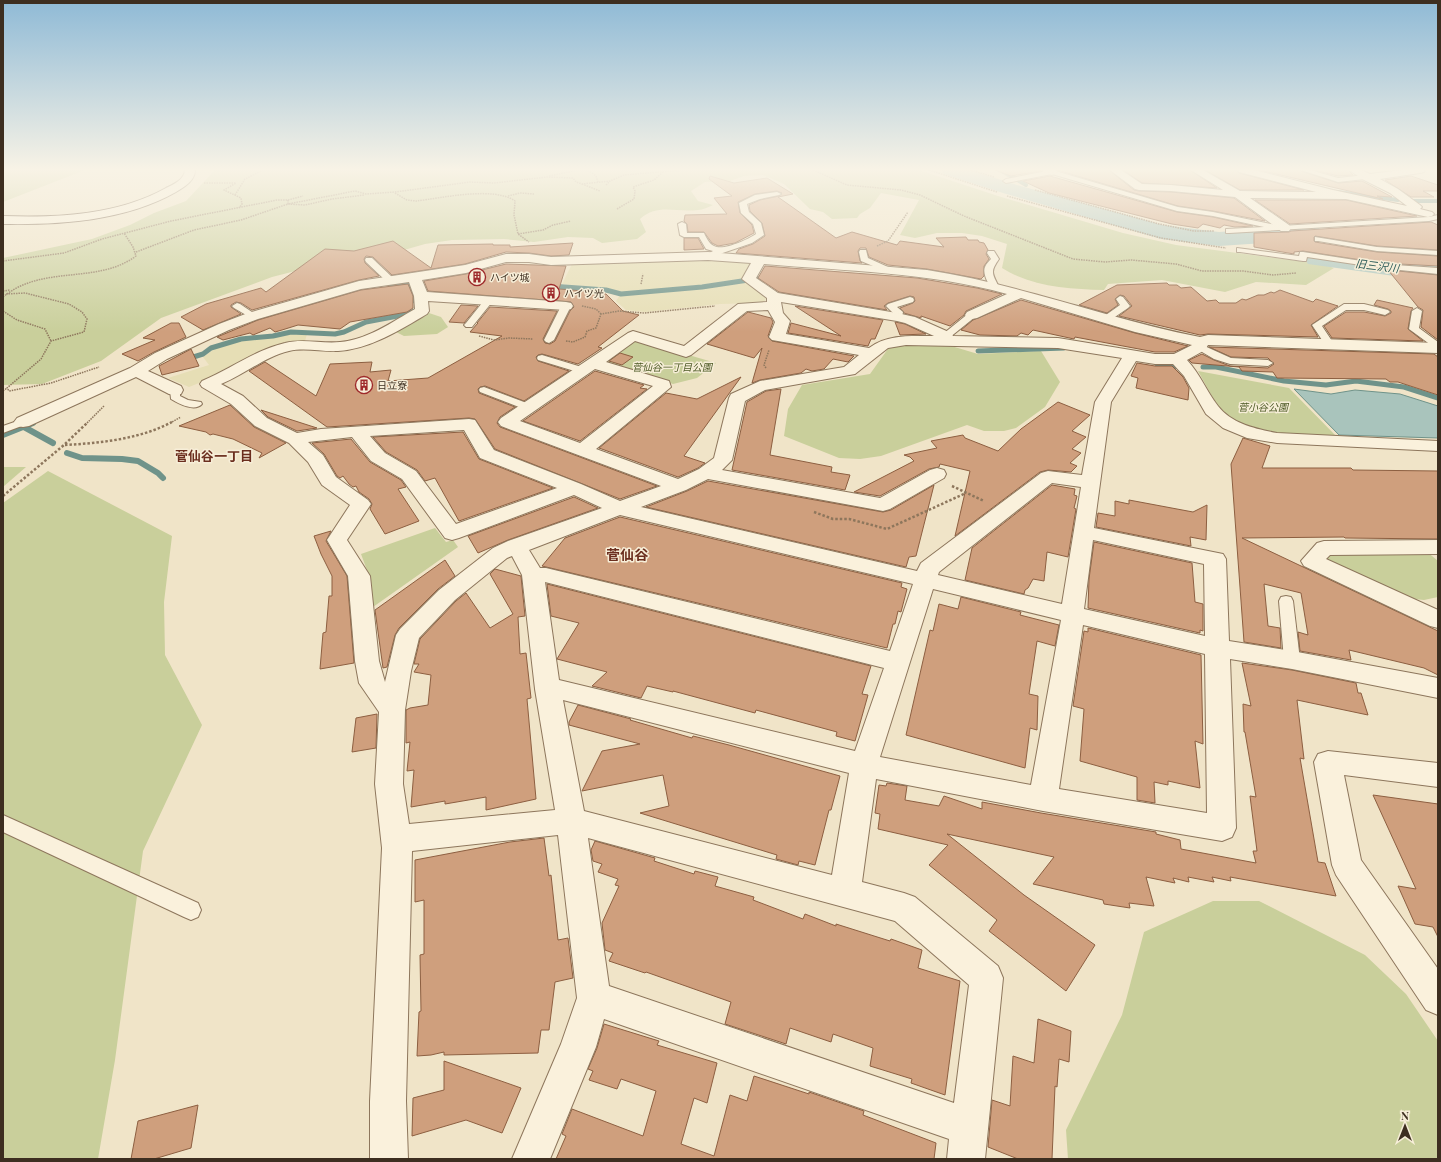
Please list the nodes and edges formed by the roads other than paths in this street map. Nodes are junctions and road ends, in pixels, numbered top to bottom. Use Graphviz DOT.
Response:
graph roads {
  1 [pos="682,224"];
  2 [pos="757,224"];
  3 [pos="1265,224"];
  4 [pos="1279,224"];
  5 [pos="1345,224"];
  6 [pos="1284,228"];
  7 [pos="1228,231"];
  8 [pos="1318,239"];
  9 [pos="1240,250"];
  10 [pos="863,252"];
  11 [pos="713,253"];
  12 [pos="991,253"];
  13 [pos="1438,253"];
  14 [pos="369,260"];
  15 [pos="759,261"];
  16 [pos="1438,271"];
  17 [pos="896,272"];
  18 [pos="414,276"];
  19 [pos="389,279"];
  20 [pos="995,287"];
  21 [pos="1019,294"];
  22 [pos="421,296"];
  23 [pos="1120,299"];
  24 [pos="489,300"];
  25 [pos="910,300"];
  26 [pos="774,301"];
  27 [pos="237,306"];
  28 [pos="566,306"];
  29 [pos="1417,311"];
  30 [pos="1385,312"];
  31 [pos="972,315"];
  32 [pos="253,316"];
  33 [pos="897,316"];
  34 [pos="1106,319"];
  35 [pos="469,325"];
  36 [pos="946,338"];
  37 [pos="549,340"];
  38 [pos="1329,344"];
  39 [pos="1200,345"];
  40 [pos="1435,350"];
  41 [pos="872,353"];
  42 [pos="1132,355"];
  43 [pos="542,358"];
  44 [pos="1177,359"];
  45 [pos="1268,363"];
  46 [pos="587,366"];
  47 [pos="136,371"];
  48 [pos="175,390"];
  49 [pos="484,390"];
  50 [pos="198,404"];
  51 [pos="528,408"];
  52 [pos="23,422"];
  53 [pos="3,430"];
  54 [pos="357,432"];
  55 [pos="296,439"];
  56 [pos="1438,446"];
  57 [pos="584,450"];
  58 [pos="706,473"];
  59 [pos="935,476"];
  60 [pos="1091,482"];
  61 [pos="679,486"];
  62 [pos="574,488"];
  63 [pos="621,509"];
  64 [pos="1084,532"];
  65 [pos="515,546"];
  66 [pos="1438,547"];
  67 [pos="533,575"];
  68 [pos="925,579"];
  69 [pos="1286,601"];
  70 [pos="1073,615"];
  71 [pos="1434,615"];
  72 [pos="1217,648"];
  73 [pos="1292,660"];
  74 [pos="898,662"];
  75 [pos="1438,688"];
  76 [pos="548,690"];
  77 [pos="392,710"];
  78 [pos="864,765"];
  79 [pos="1438,775"];
  80 [pos="1042,799"];
  81 [pos="3,822"];
  82 [pos="571,822"];
  83 [pos="398,839"];
  84 [pos="846,892"];
  85 [pos="191,910"];
  86 [pos="594,998"];
  87 [pos="1438,998"];
  88 [pos="968,1143"];
  89 [pos="389,1159"];
  90 [pos="531,1159"];
  1 -- 11 [label="lane"];
  2 -- 11 [label="lane"];
  3 -- 6 [label="lane"];
  4 -- 6 [label="street"];
  5 -- 6 [label="lane"];
  6 -- 7 [label="lane"];
  8 -- 13 [label="lane"];
  9 -- 16 [label="lane"];
  10 -- 17 [label="lane"];
  11 -- 15 [label="street"];
  11 -- 18 [label="street"];
  12 -- 20 [label="lane"];
  14 -- 19 [label="lane"];
  15 -- 17 [label="street"];
  15 -- 26 [label="street"];
  17 -- 20 [label="street"];
  18 -- 19 [label="street"];
  18 -- 22 [label="street"];
  19 -- 32 [label="street"];
  20 -- 21 [label="street"];
  21 -- 31 [label="street"];
  21 -- 34 [label="street"];
  22 -- 24 [label="street"];
  22 -- 55 [label="street"];
  23 -- 34 [label="lane"];
  24 -- 28 [label="street"];
  24 -- 35 [label="lane"];
  25 -- 33 [label="lane"];
  26 -- 33 [label="street"];
  26 -- 41 [label="street"];
  26 -- 46 [label="street"];
  27 -- 32 [label="lane"];
  28 -- 37 [label="lane"];
  29 -- 40 [label="lane"];
  30 -- 38 [label="lane"];
  31 -- 36 [label="lane"];
  32 -- 47 [label="street"];
  33 -- 36 [label="street"];
  34 -- 39 [label="street"];
  36 -- 41 [label="street"];
  36 -- 42 [label="street"];
  38 -- 39 [label="street"];
  38 -- 40 [label="street"];
  39 -- 44 [label="street"];
  39 -- 45 [label="lane"];
  41 -- 58 [label="street"];
  42 -- 44 [label="street"];
  42 -- 60 [label="street"];
  43 -- 46 [label="lane"];
  44 -- 56 [label="street"];
  46 -- 51 [label="street"];
  46 -- 57 [label="street"];
  47 -- 48 [label="street"];
  47 -- 52 [label="street"];
  48 -- 50 [label="lane"];
  49 -- 51 [label="lane"];
  51 -- 57 [label="street"];
  52 -- 53 [label="lane"];
  54 -- 55 [label="street"];
  54 -- 62 [label="street"];
  54 -- 62 [label="street"];
  55 -- 77 [label="street"];
  57 -- 61 [label="street"];
  58 -- 59 [label="street"];
  58 -- 61 [label="street"];
  60 -- 64 [label="street"];
  60 -- 68 [label="street"];
  61 -- 63 [label="street"];
  62 -- 63 [label="street"];
  63 -- 65 [label="street"];
  63 -- 68 [label="street"];
  64 -- 70 [label="street"];
  64 -- 72 [label="street"];
  65 -- 67 [label="street"];
  65 -- 77 [label="street"];
  66 -- 71 [label="street"];
  67 -- 74 [label="street"];
  67 -- 76 [label="street"];
  68 -- 70 [label="street"];
  68 -- 74 [label="street"];
  69 -- 73 [label="lane"];
  70 -- 72 [label="street"];
  70 -- 80 [label="street"];
  72 -- 73 [label="street"];
  72 -- 80 [label="street"];
  73 -- 75 [label="street"];
  74 -- 78 [label="street"];
  76 -- 78 [label="street"];
  76 -- 82 [label="street"];
  77 -- 83 [label="street"];
  78 -- 80 [label="street"];
  78 -- 84 [label="street"];
  79 -- 87 [label="street"];
  81 -- 85 [label="lane"];
  82 -- 83 [label="street"];
  82 -- 84 [label="street"];
  82 -- 86 [label="street"];
  83 -- 89 [label="street"];
  84 -- 88 [label="street"];
  86 -- 88 [label="street"];
  86 -- 90 [label="street"];
}
